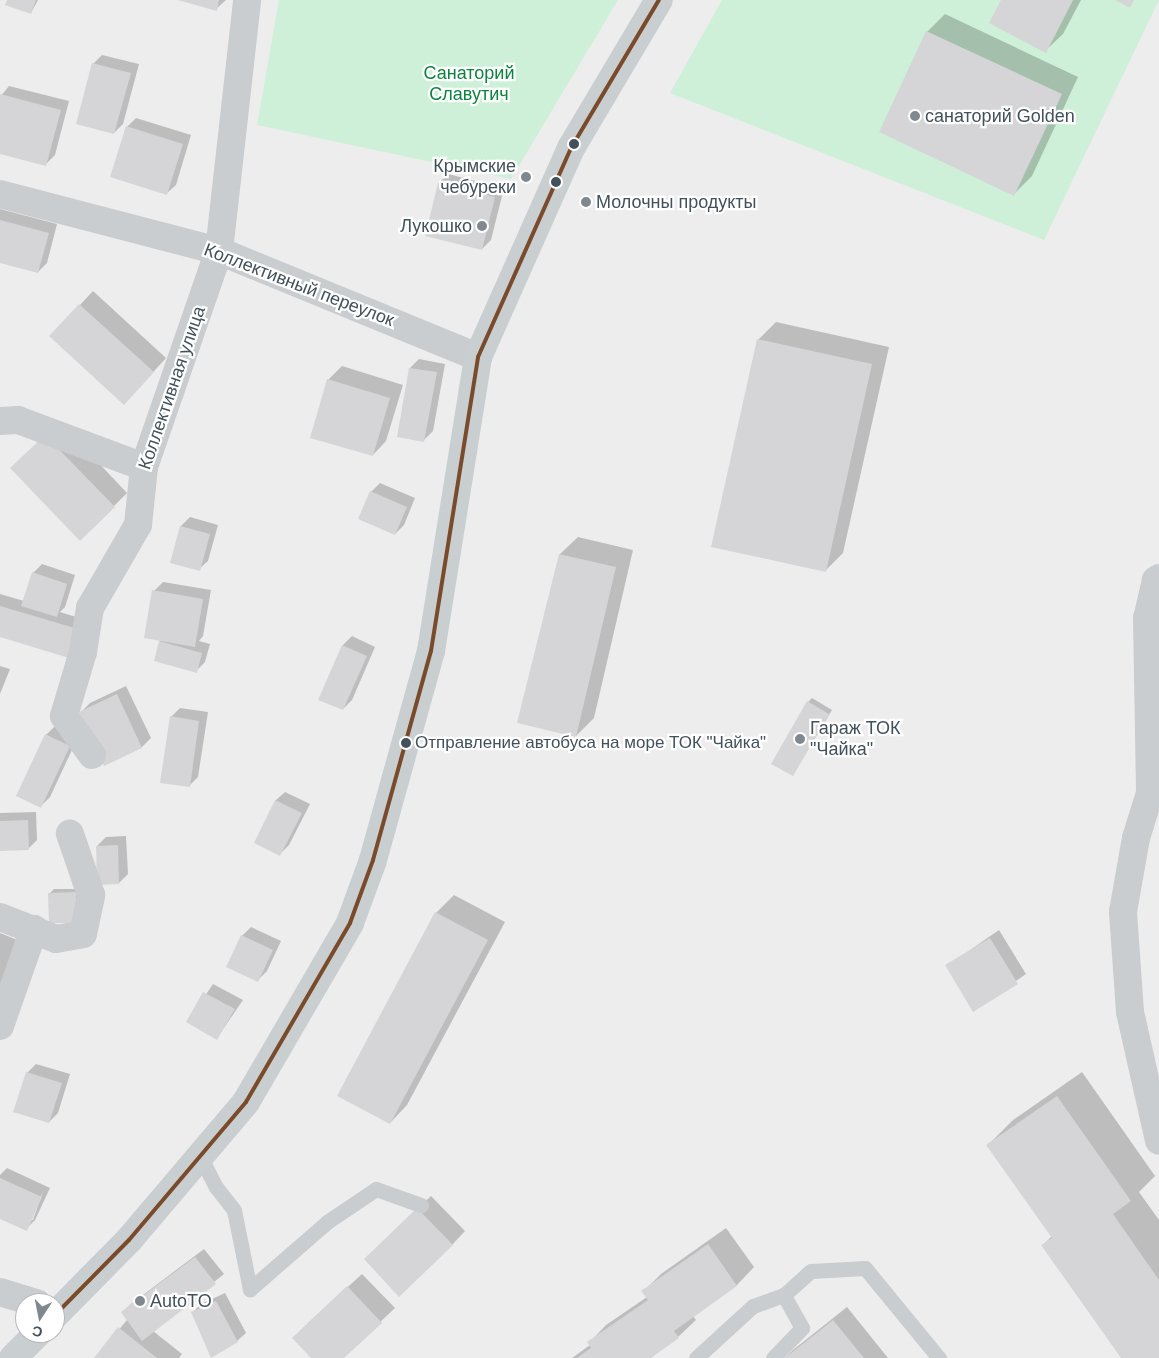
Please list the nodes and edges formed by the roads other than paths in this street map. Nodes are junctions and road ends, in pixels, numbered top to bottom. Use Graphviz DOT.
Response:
graph roads {
  1 [pos="247,0"];
  2 [pos="659,0"];
  3 [pos="0,194"];
  4 [pos="219,250"];
  5 [pos="478,357"];
  6 [pos="0,421"];
  7 [pos="144,467"];
  8 [pos="1159,578"];
  9 [pos="92,755"];
  10 [pos="70,834"];
  11 [pos="0,917"];
  12 [pos="34,929"];
  13 [pos="0,1026"];
  14 [pos="1159,1141"];
  15 [pos="200,1156"];
  16 [pos="421,1205"];
  17 [pos="0,1292"];
  18 [pos="784,1295"];
  19 [pos="15,1297"];
  20 [pos="65,1298"];
  21 [pos="28,1343"];
  22 [pos="13,1358"];
  23 [pos="696,1358"];
  24 [pos="773,1358"];
  25 [pos="938,1358"];
  1 -- 4 [label="street, Коллективная улица"];
  2 -- 5 [label="main road"];
  3 -- 4 [label="street, Коллективный переулок"];
  4 -- 5 [label="street, Коллективный переулок"];
  4 -- 7 [label="street, Коллективная улица"];
  5 -- 15 [label="main road"];
  6 -- 7 [label="street"];
  7 -- 9 [label="street, Коллективная улица"];
  8 -- 14 [label="street"];
  10 -- 12 [label="street"];
  11 -- 12 [label="street"];
  12 -- 13 [label="street"];
  15 -- 16 [label="lane"];
  15 -- 20 [label="main road"];
  17 -- 19 [label="street"];
  18 -- 23 [label="lane"];
  18 -- 24 [label="lane"];
  18 -- 25 [label="lane"];
  21 -- 22 [label="main road"];
}
